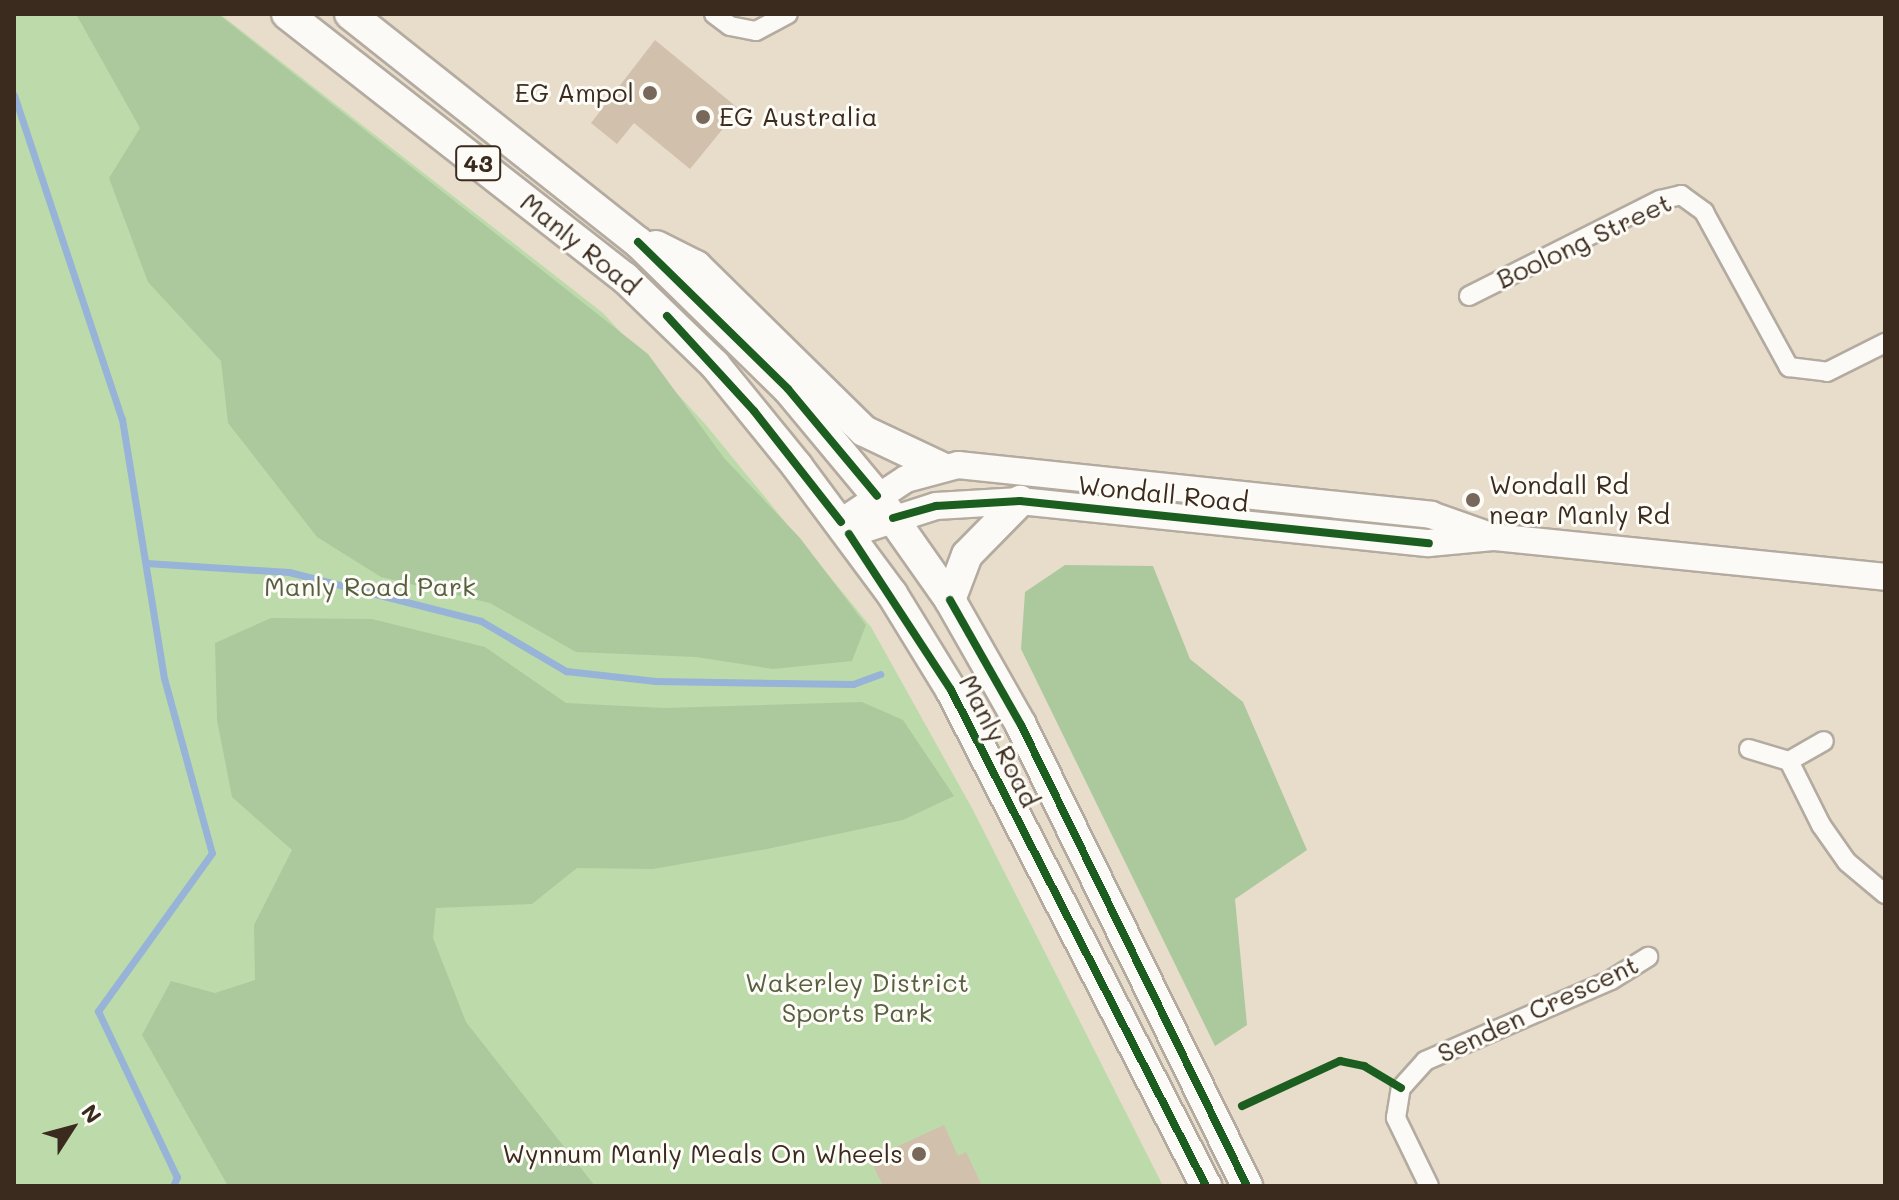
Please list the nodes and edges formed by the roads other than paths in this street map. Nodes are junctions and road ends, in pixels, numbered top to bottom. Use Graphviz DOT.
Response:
graph roads {
  1 [pos="287,14"];
  2 [pos="350,14"];
  3 [pos="714,14"];
  4 [pos="788,14"];
  5 [pos="638,242"];
  6 [pos="1469,296"];
  7 [pos="1885,343"];
  8 [pos="940,467"];
  9 [pos="1020,501"];
  10 [pos="885,507"];
  11 [pos="845,528"];
  12 [pos="1493,537"];
  13 [pos="1885,577"];
  14 [pos="950,600"];
  15 [pos="1824,741"];
  16 [pos="1749,749"];
  17 [pos="1789,761"];
  18 [pos="1885,894"];
  19 [pos="1648,957"];
  20 [pos="1206,1186"];
  21 [pos="1247,1186"];
  22 [pos="1429,1186"];
  1 -- 11 [label="main road, Manly Road / 43"];
  2 -- 5 [label="main road, Manly Road / 43"];
  3 -- 4 [label="street"];
  5 -- 8 [label="main road"];
  5 -- 10 [label="main road, Manly Road / 43"];
  6 -- 7 [label="street, Boolong Street"];
  8 -- 10 [label="main road, Wondall Road"];
  8 -- 12 [label="main road, Wondall Road"];
  9 -- 10 [label="main road, Wondall Road"];
  9 -- 12 [label="main road, Wondall Road"];
  9 -- 14 [label="main road"];
  10 -- 11 [label="main road, Wondall Road"];
  10 -- 14 [label="main road, Manly Road / 43"];
  11 -- 20 [label="main road, Manly Road / 43"];
  12 -- 13 [label="main road, Wondall Road"];
  14 -- 21 [label="main road, Manly Road / 43"];
  15 -- 17 [label="street"];
  16 -- 17 [label="street"];
  17 -- 18 [label="street"];
  19 -- 22 [label="street, Senden Crescent"];
}
